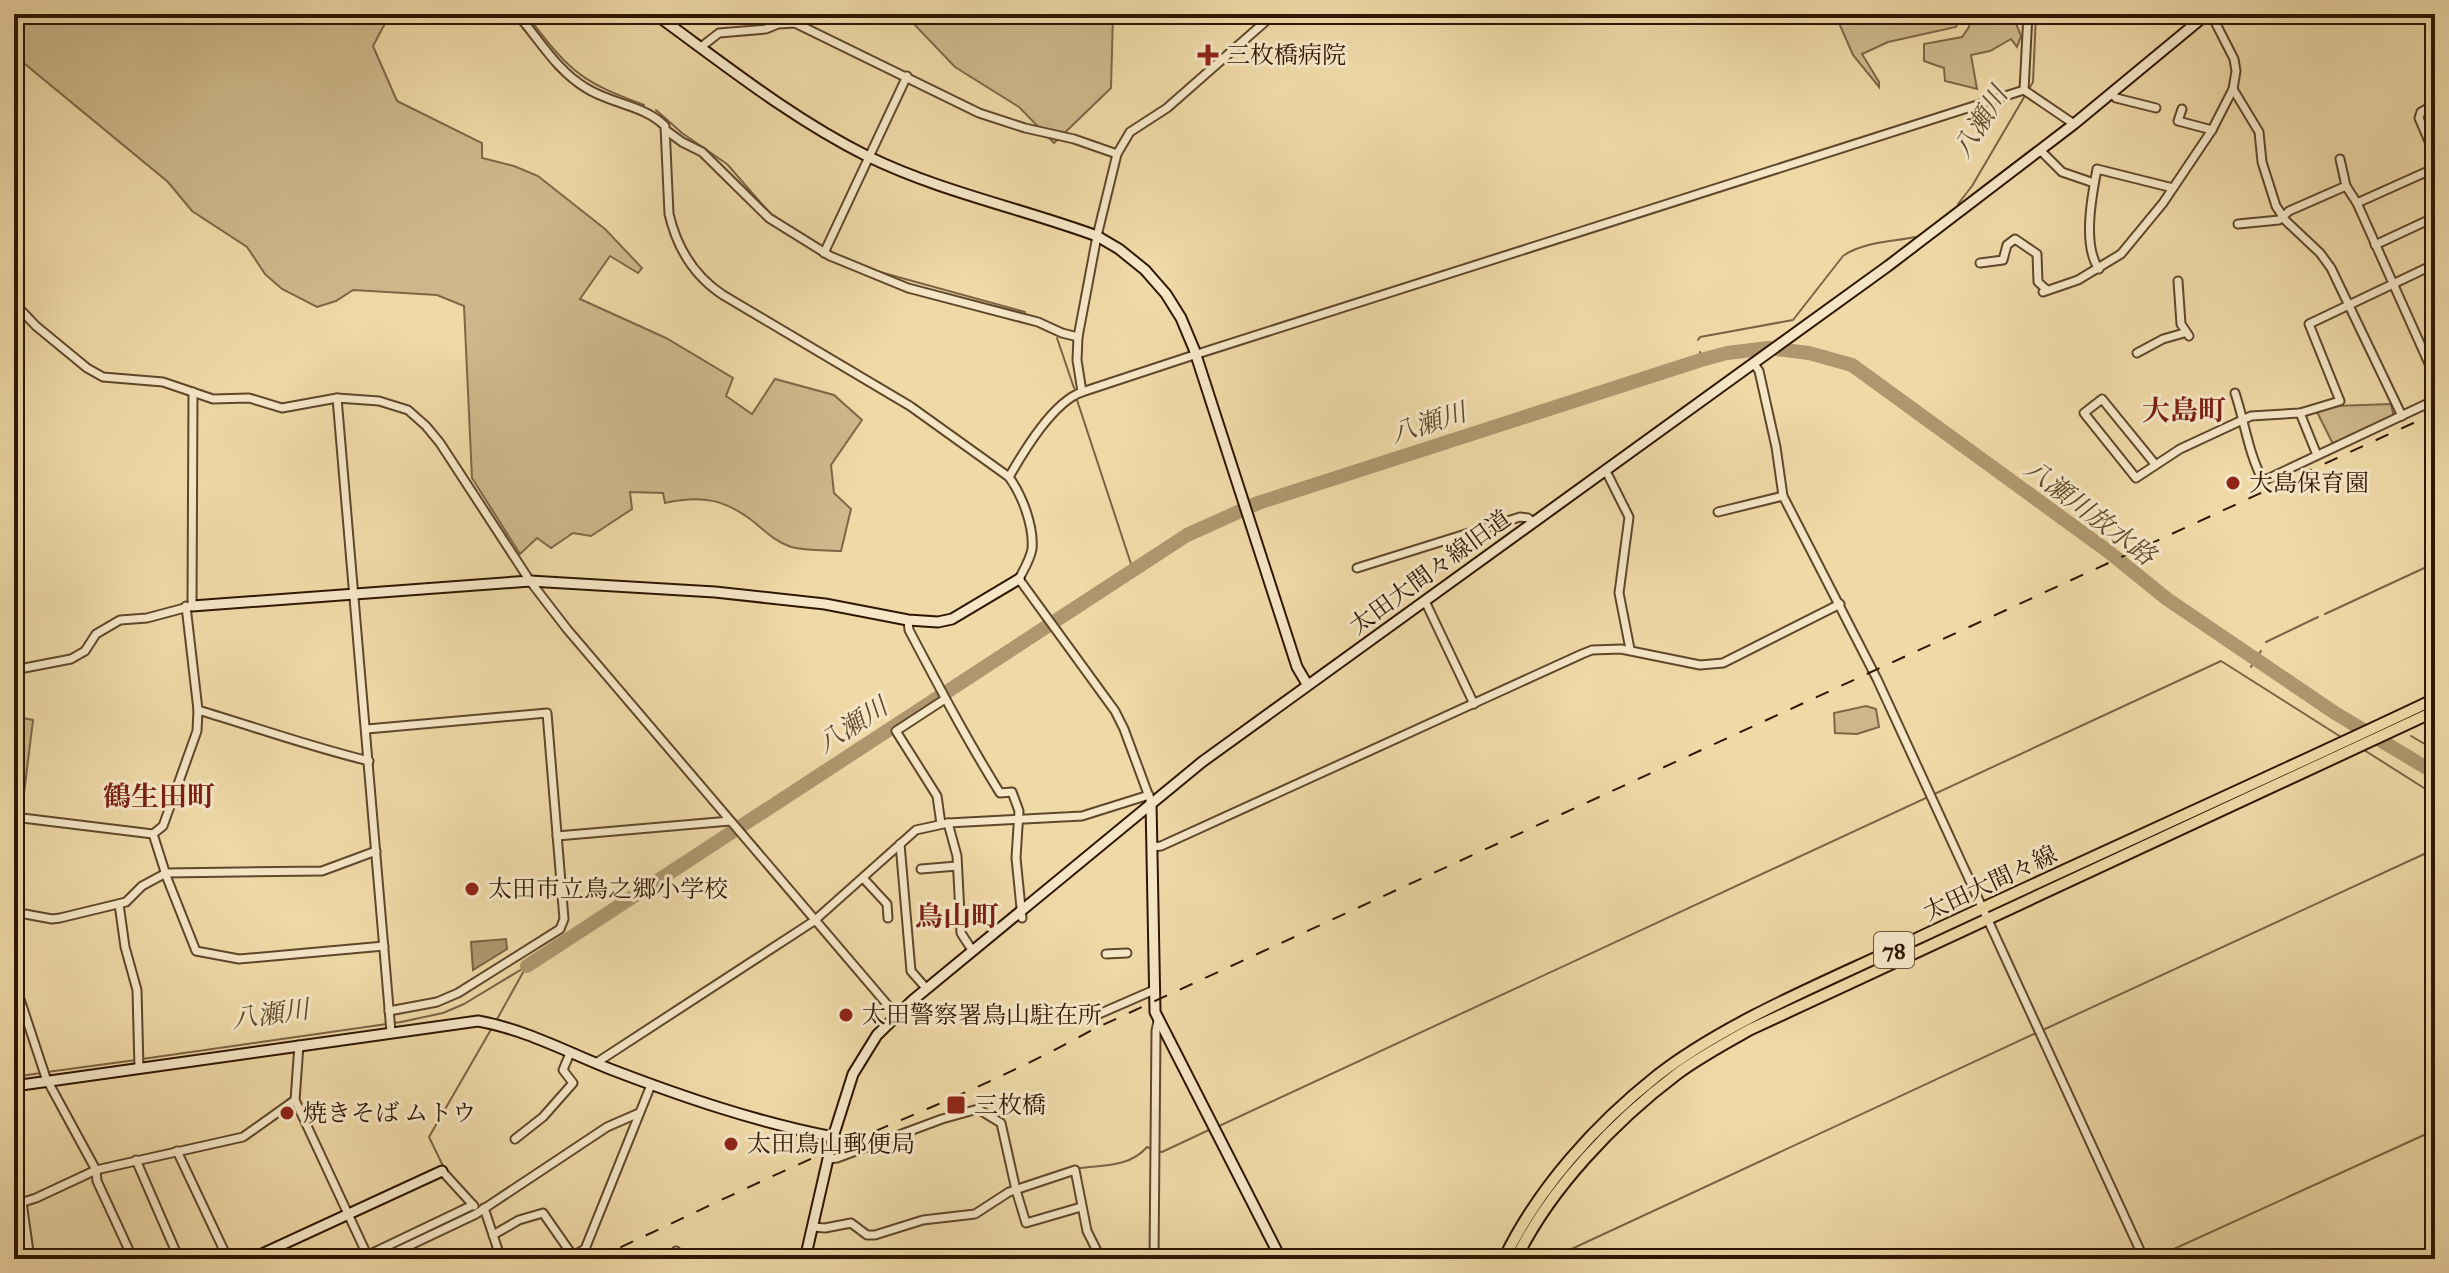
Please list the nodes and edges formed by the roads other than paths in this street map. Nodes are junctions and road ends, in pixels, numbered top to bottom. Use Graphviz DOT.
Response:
graph roads {
  1 [pos="517,14"];
  2 [pos="655,14"];
  3 [pos="1274,14"];
  4 [pos="2028,14"];
  5 [pos="2209,14"];
  6 [pos="701,47"];
  7 [pos="907,76"];
  8 [pos="2233,89"];
  9 [pos="2024,90"];
  10 [pos="2111,93"];
  11 [pos="2435,104"];
  12 [pos="2156,108"];
  13 [pos="2182,109"];
  14 [pos="2074,124"];
  15 [pos="2212,130"];
  16 [pos="667,131"];
  17 [pos="2040,150"];
  18 [pos="1117,154"];
  19 [pos="2435,155"];
  20 [pos="869,157"];
  21 [pos="2340,159"];
  22 [pos="2435,168"];
  23 [pos="2094,183"];
  24 [pos="2346,186"];
  25 [pos="2173,188"];
  26 [pos="2357,203"];
  27 [pos="2283,216"];
  28 [pos="2435,217"];
  29 [pos="2238,224"];
  30 [pos="1097,236"];
  31 [pos="2375,245"];
  32 [pos="824,253"];
  33 [pos="1980,263"];
  34 [pos="2435,264"];
  35 [pos="2099,269"];
  36 [pos="2178,281"];
  37 [pos="2393,284"];
  38 [pos="14,303"];
  39 [pos="2349,303"];
  40 [pos="1078,337"];
  41 [pos="2137,353"];
  42 [pos="1196,355"];
  43 [pos="1758,361"];
  44 [pos="2435,377"];
  45 [pos="193,392"];
  46 [pos="1082,392"];
  47 [pos="2235,393"];
  48 [pos="337,398"];
  49 [pos="2435,400"];
  50 [pos="2300,413"];
  51 [pos="2402,416"];
  52 [pos="2244,419"];
  53 [pos="2317,455"];
  54 [pos="2155,464"];
  55 [pos="1606,471"];
  56 [pos="1009,477"];
  57 [pos="1783,496"];
  58 [pos="1718,512"];
  59 [pos="1533,522"];
  60 [pos="1357,568"];
  61 [pos="1019,579"];
  62 [pos="530,581"];
  63 [pos="354,592"];
  64 [pos="1425,601"];
  65 [pos="1840,604"];
  66 [pos="189,606"];
  67 [pos="908,620"];
  68 [pos="1630,649"];
  69 [pos="14,670"];
  70 [pos="1307,684"];
  71 [pos="943,696"];
  72 [pos="2435,699"];
  73 [pos="1474,704"];
  74 [pos="198,710"];
  75 [pos="2435,711"];
  76 [pos="367,729"];
  77 [pos="369,761"];
  78 [pos="1150,798"];
  79 [pos="14,817"];
  80 [pos="1019,820"];
  81 [pos="732,822"];
  82 [pos="945,824"];
  83 [pos="153,834"];
  84 [pos="557,836"];
  85 [pos="900,844"];
  86 [pos="1152,847"];
  87 [pos="376,851"];
  88 [pos="957,866"];
  89 [pos="921,869"];
  90 [pos="166,873"];
  91 [pos="863,878"];
  92 [pos="119,904"];
  93 [pos="1982,908"];
  94 [pos="14,912"];
  95 [pos="1022,914"];
  96 [pos="888,918"];
  97 [pos="1987,920"];
  98 [pos="814,921"];
  99 [pos="384,946"];
  100 [pos="972,950"];
  101 [pos="1127,953"];
  102 [pos="1106,954"];
  103 [pos="14,981"];
  104 [pos="926,988"];
  105 [pos="1154,990"];
  106 [pos="389,1016"];
  107 [pos="897,1016"];
  108 [pos="1092,1017"];
  109 [pos="1158,1021"];
  110 [pos="391,1031"];
  111 [pos="299,1045"];
  112 [pos="570,1053"];
  113 [pos="596,1063"];
  114 [pos="139,1068"];
  115 [pos="47,1079"];
  116 [pos="651,1085"];
  117 [pos="14,1086"];
  118 [pos="295,1100"];
  119 [pos="639,1113"];
  120 [pos="833,1137"];
  121 [pos="515,1139"];
  122 [pos="177,1151"];
  123 [pos="828,1159"];
  124 [pos="136,1160"];
  125 [pos="96,1170"];
  126 [pos="442,1171"];
  127 [pos="1016,1190"];
  128 [pos="18,1203"];
  129 [pos="473,1205"];
  130 [pos="1081,1207"];
  131 [pos="484,1208"];
  132 [pos="348,1214"];
  133 [pos="813,1227"];
  134 [pos="493,1235"];
  135 [pos="365,1258"];
  136 [pos="30,1259"];
  137 [pos="133,1259"];
  138 [pos="179,1259"];
  139 [pos="228,1259"];
  140 [pos="251,1259"];
  141 [pos="381,1259"];
  142 [pos="501,1259"];
  143 [pos="805,1259"];
  144 [pos="1101,1259"];
  145 [pos="1154,1259"];
  146 [pos="1281,1259"];
  147 [pos="1504,1259"];
  148 [pos="1516,1259"];
  149 [pos="2144,1259"];
  1 -- 16 [label="street"];
  2 -- 6 [label="street"];
  3 -- 18 [label="street"];
  4 -- 9 [label="street"];
  5 -- 8 [label="street"];
  5 -- 10 [label="street, 太田大間々線旧道"];
  6 -- 7 [label="street"];
  6 -- 20 [label="street"];
  7 -- 18 [label="street"];
  7 -- 20 [label="street"];
  8 -- 15 [label="street"];
  8 -- 27 [label="street"];
  9 -- 14 [label="street"];
  9 -- 42 [label="street"];
  10 -- 12 [label="street"];
  10 -- 14 [label="street, 太田大間々線旧道"];
  11 -- 19 [label="street"];
  13 -- 15 [label="street"];
  14 -- 17 [label="street, 太田大間々線旧道"];
  15 -- 25 [label="street"];
  16 -- 32 [label="street"];
  16 -- 56 [label="street"];
  17 -- 23 [label="street"];
  17 -- 43 [label="street, 太田大間々線旧道"];
  18 -- 30 [label="street"];
  20 -- 30 [label="street"];
  20 -- 32 [label="street"];
  21 -- 24 [label="street"];
  22 -- 26 [label="street"];
  23 -- 25 [label="street"];
  23 -- 35 [label="street"];
  24 -- 26 [label="street"];
  24 -- 27 [label="street"];
  25 -- 35 [label="street"];
  26 -- 31 [label="street"];
  27 -- 29 [label="street"];
  27 -- 39 [label="street"];
  28 -- 31 [label="street"];
  30 -- 40 [label="street"];
  30 -- 42 [label="street"];
  31 -- 37 [label="street"];
  32 -- 40 [label="street"];
  33 -- 35 [label="street"];
  34 -- 37 [label="street"];
  36 -- 41 [label="street"];
  37 -- 39 [label="street"];
  37 -- 44 [label="street"];
  38 -- 45 [label="street"];
  39 -- 50 [label="street"];
  39 -- 51 [label="street"];
  40 -- 46 [label="street"];
  42 -- 46 [label="street"];
  42 -- 70 [label="street"];
  43 -- 55 [label="street, 太田大間々線旧道"];
  43 -- 57 [label="street"];
  45 -- 48 [label="street"];
  45 -- 66 [label="street"];
  46 -- 56 [label="street"];
  47 -- 52 [label="street"];
  48 -- 62 [label="street"];
  48 -- 63 [label="street"];
  49 -- 51 [label="street"];
  50 -- 52 [label="street"];
  50 -- 53 [label="street"];
  51 -- 53 [label="street"];
  52 -- 53 [label="street"];
  52 -- 54 [label="street"];
  54 -- 54 [label="street"];
  55 -- 59 [label="street, 太田大間々線旧道"];
  55 -- 68 [label="street"];
  56 -- 61 [label="street"];
  57 -- 58 [label="street"];
  57 -- 65 [label="street"];
  59 -- 60 [label="street"];
  59 -- 64 [label="street, 太田大間々線旧道"];
  61 -- 67 [label="street"];
  61 -- 78 [label="street"];
  62 -- 63 [label="street"];
  62 -- 67 [label="street"];
  62 -- 81 [label="street"];
  63 -- 66 [label="street"];
  63 -- 76 [label="street"];
  64 -- 70 [label="street, 太田大間々線旧道"];
  64 -- 73 [label="street"];
  65 -- 68 [label="street"];
  65 -- 93 [label="street"];
  66 -- 69 [label="street"];
  66 -- 74 [label="street"];
  67 -- 71 [label="street"];
  68 -- 73 [label="street"];
  70 -- 78 [label="street, 太田大間々線旧道"];
  71 -- 80 [label="street"];
  71 -- 82 [label="street"];
  72 -- 93 [label="main road, 太田大間々線 / 78"];
  73 -- 86 [label="street"];
  74 -- 77 [label="street"];
  74 -- 83 [label="street"];
  75 -- 97 [label="main road, 太田大間々線 / 78"];
  76 -- 77 [label="street"];
  76 -- 84 [label="street"];
  77 -- 87 [label="street"];
  78 -- 80 [label="street"];
  78 -- 86 [label="street"];
  78 -- 95 [label="street, 太田大間々線旧道"];
  79 -- 83 [label="street"];
  80 -- 82 [label="street"];
  80 -- 95 [label="street"];
  81 -- 84 [label="street"];
  81 -- 98 [label="street"];
  82 -- 85 [label="street"];
  82 -- 88 [label="street"];
  83 -- 90 [label="street"];
  84 -- 106 [label="street"];
  85 -- 91 [label="street"];
  85 -- 104 [label="street"];
  86 -- 105 [label="street"];
  87 -- 90 [label="street"];
  87 -- 99 [label="street"];
  88 -- 89 [label="street"];
  88 -- 100 [label="street"];
  90 -- 92 [label="street"];
  90 -- 99 [label="street"];
  91 -- 96 [label="street"];
  91 -- 98 [label="street"];
  92 -- 94 [label="street"];
  92 -- 114 [label="street"];
  93 -- 97 [label="street"];
  93 -- 147 [label="main road, 太田大間々線 / 78"];
  95 -- 100 [label="street, 太田大間々線旧道"];
  97 -- 148 [label="main road, 太田大間々線 / 78"];
  97 -- 149 [label="street"];
  98 -- 107 [label="street"];
  98 -- 113 [label="street"];
  99 -- 106 [label="street"];
  100 -- 104 [label="street, 太田大間々線旧道"];
  101 -- 102 [label="street"];
  103 -- 115 [label="street"];
  104 -- 107 [label="street, 太田大間々線旧道"];
  105 -- 108 [label="street"];
  105 -- 109 [label="street"];
  106 -- 110 [label="street"];
  107 -- 120 [label="street, 太田大間々線旧道"];
  109 -- 145 [label="street"];
  109 -- 146 [label="street"];
  110 -- 111 [label="street"];
  110 -- 112 [label="street"];
  111 -- 114 [label="street"];
  111 -- 118 [label="street"];
  112 -- 113 [label="street"];
  112 -- 121 [label="street"];
  113 -- 116 [label="street"];
  114 -- 115 [label="street"];
  115 -- 117 [label="street"];
  115 -- 125 [label="street"];
  116 -- 119 [label="street"];
  116 -- 120 [label="street"];
  118 -- 122 [label="street"];
  118 -- 132 [label="street"];
  119 -- 131 [label="street"];
  119 -- 134 [label="street"];
  120 -- 123 [label="street, 太田大間々線旧道"];
  122 -- 124 [label="street"];
  122 -- 139 [label="street"];
  123 -- 127 [label="street"];
  123 -- 133 [label="street, 太田大間々線旧道"];
  124 -- 125 [label="street"];
  124 -- 138 [label="street"];
  125 -- 128 [label="street"];
  125 -- 137 [label="street"];
  126 -- 129 [label="street"];
  126 -- 132 [label="street"];
  127 -- 130 [label="street"];
  127 -- 130 [label="street"];
  127 -- 133 [label="street"];
  128 -- 136 [label="street"];
  129 -- 131 [label="street"];
  129 -- 135 [label="street"];
  130 -- 144 [label="street"];
  131 -- 134 [label="street"];
  131 -- 141 [label="street"];
  132 -- 135 [label="street"];
  132 -- 140 [label="street"];
  133 -- 143 [label="street, 太田大間々線旧道"];
  134 -- 142 [label="street"];
}
